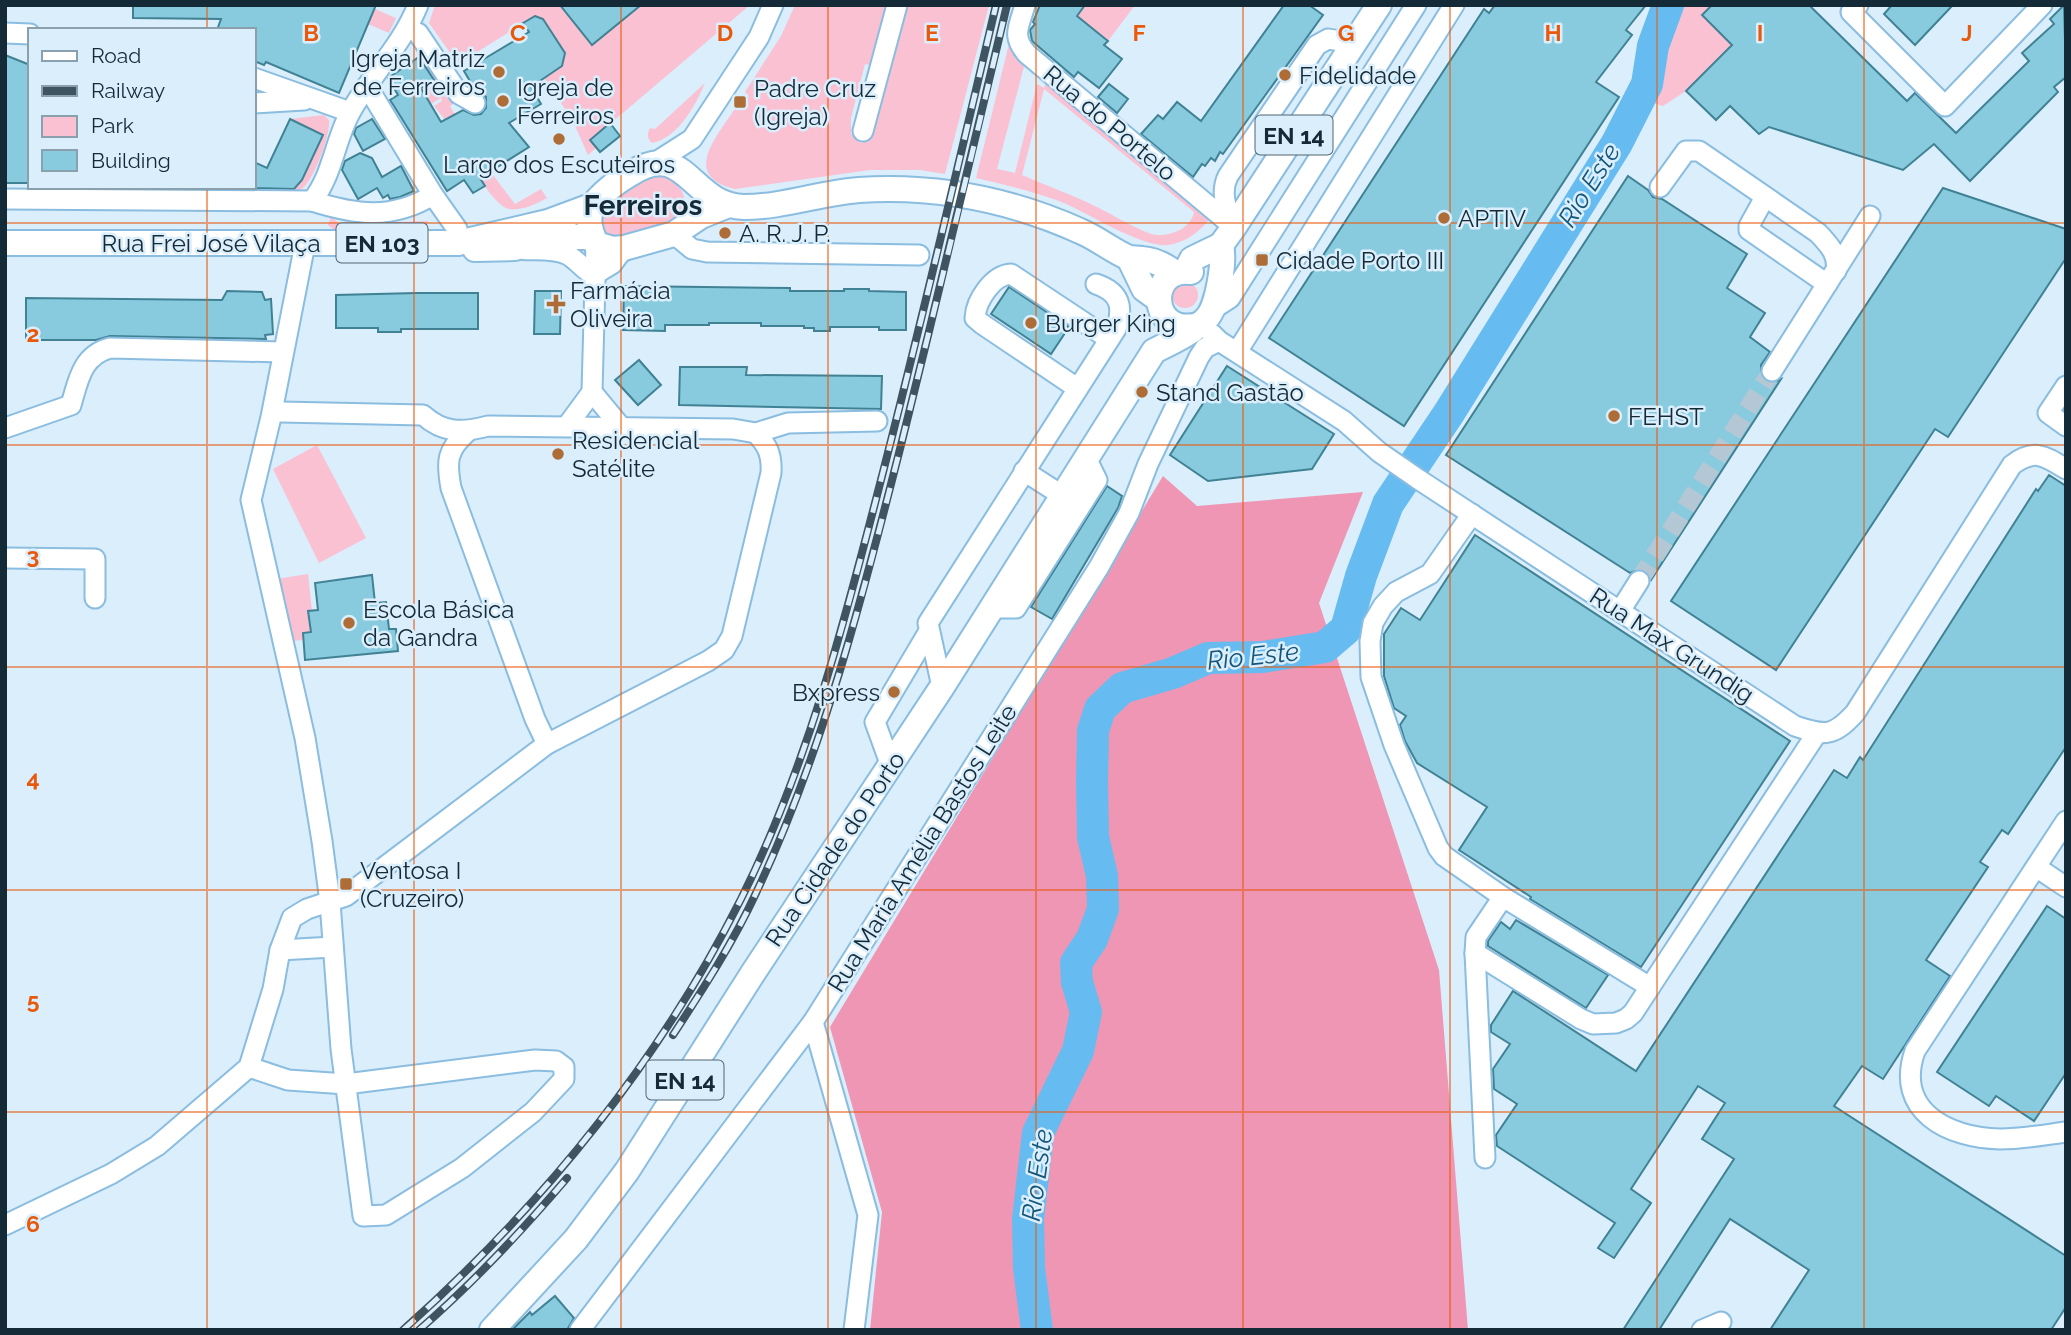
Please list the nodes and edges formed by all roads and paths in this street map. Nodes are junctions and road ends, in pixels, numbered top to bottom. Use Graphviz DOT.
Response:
graph roads {
  1 [pos="418,5"];
  2 [pos="773,5"];
  3 [pos="897,5"];
  4 [pos="1025,5"];
  5 [pos="1379,5"];
  6 [pos="1416,5"];
  7 [pos="1454,5"];
  8 [pos="1858,5"];
  9 [pos="2042,5"];
  10 [pos="418,33"];
  11 [pos="256,79"];
  12 [pos="368,86"];
  13 [pos="312,100"];
  14 [pos="256,103"];
  15 [pos="475,103"];
  16 [pos="350,112"];
  17 [pos="863,131"];
  18 [pos="692,139"];
  19 [pos="656,162"];
  20 [pos="691,181"];
  21 [pos="1660,187"];
  22 [pos="433,195"];
  23 [pos="1765,197"];
  24 [pos="5,199"];
  25 [pos="312,201"];
  26 [pos="594,205"];
  27 [pos="726,206"];
  28 [pos="1870,216"];
  29 [pos="682,228"];
  30 [pos="1228,236"];
  31 [pos="595,241"];
  32 [pos="5,243"];
  33 [pos="458,243"];
  34 [pos="305,244"];
  35 [pos="514,248"];
  36 [pos="624,248"];
  37 [pos="919,256"];
  38 [pos="1129,258"];
  39 [pos="1181,272"];
  40 [pos="594,275"];
  41 [pos="1832,277"];
  42 [pos="1096,284"];
  43 [pos="1159,305"];
  44 [pos="1207,313"];
  45 [pos="1110,339"];
  46 [pos="1219,341"];
  47 [pos="1154,351"];
  48 [pos="283,352"];
  49 [pos="1237,352"];
  50 [pos="1772,371"];
  51 [pos="2066,386"];
  52 [pos="1077,388"];
  53 [pos="592,392"];
  54 [pos="281,412"];
  55 [pos="877,421"];
  56 [pos="567,426"];
  57 [pos="621,426"];
  58 [pos="2066,426"];
  59 [pos="5,428"];
  60 [pos="467,432"];
  61 [pos="756,433"];
  62 [pos="1086,458"];
  63 [pos="2066,469"];
  64 [pos="1024,471"];
  65 [pos="1063,496"];
  66 [pos="1472,514"];
  67 [pos="5,558"];
  68 [pos="1639,581"];
  69 [pos="95,598"];
  70 [pos="992,608"];
  71 [pos="1620,611"];
  72 [pos="929,631"];
  73 [pos="942,687"];
  74 [pos="1817,733"];
  75 [pos="547,744"];
  76 [pos="891,766"];
  77 [pos="2066,821"];
  78 [pos="2036,867"];
  79 [pos="2066,887"];
  80 [pos="1503,897"];
  81 [pos="330,902"];
  82 [pos="333,947"];
  83 [pos="280,950"];
  84 [pos="1475,953"];
  85 [pos="1650,987"];
  86 [pos="813,1022"];
  87 [pos="249,1067"];
  88 [pos="346,1084"];
  89 [pos="2066,1132"];
  90 [pos="1485,1158"];
  91 [pos="5,1225"];
  92 [pos="1721,1322"];
  93 [pos="492,1330"];
  94 [pos="580,1330"];
  95 [pos="854,1330"];
  96 [pos="1702,1330"];
  1 -- 12 [label="street"];
  2 -- 18 [label="street, EN 103"];
  3 -- 17 [label="street"];
  4 -- 30 [label="street, Rua do Portelo"];
  5 -- 30 [label="main road, Rua Cidade do Porto / EN 14"];
  6 -- 44 [label="street"];
  7 -- 49 [label="street"];
  8 -- 9 [label="street"];
  10 -- 15 [label="street"];
  11 -- 13 [label="street"];
  12 -- 16 [label="street"];
  12 -- 22 [label="street"];
  13 -- 14 [label="street"];
  13 -- 16 [label="street"];
  16 -- 25 [label="street"];
  18 -- 19 [label="street, EN 103"];
  18 -- 20 [label="street, EN 103"];
  19 -- 20 [label="main road"];
  19 -- 26 [label="main road, Rua Frei José Vilaça / EN 103"];
  20 -- 27 [label="main road"];
  20 -- 29 [label="main road, EN 103"];
  21 -- 23 [label="street"];
  22 -- 25 [label="street"];
  22 -- 33 [label="street"];
  23 -- 41 [label="street"];
  23 -- 41 [label="street"];
  24 -- 25 [label="street"];
  26 -- 31 [label="main road"];
  26 -- 33 [label="main road, Rua Frei José Vilaça / EN 103"];
  27 -- 29 [label="main road, Rua Frei José Vilaça"];
  27 -- 38 [label="main road, Rua Frei José Vilaça"];
  28 -- 41 [label="street"];
  29 -- 36 [label="main road, Rua Frei José Vilaça / EN 103"];
  29 -- 37 [label="street"];
  30 -- 39 [label="main road, Rua Cidade do Porto"];
  30 -- 44 [label="main road"];
  31 -- 35 [label="main road, Rua Frei José Vilaça / EN 103"];
  31 -- 36 [label="main road, Rua Frei José Vilaça / EN 103"];
  31 -- 40 [label="street"];
  32 -- 34 [label="main road, Rua Frei José Vilaça / EN 103"];
  33 -- 34 [label="main road, Rua Frei José Vilaça / EN 103"];
  33 -- 35 [label="main road, Rua Frei José Vilaça / EN 103"];
  34 -- 48 [label="street"];
  35 -- 40 [label="street"];
  36 -- 40 [label="street"];
  38 -- 39 [label="main road, Rua Frei José Vilaça"];
  38 -- 43 [label="main road"];
  39 -- 43 [label="main road, Rua Cidade do Porto / EN 14"];
  39 -- 44 [label="main road"];
  40 -- 53 [label="street"];
  41 -- 50 [label="street"];
  42 -- 45 [label="street"];
  43 -- 44 [label="main road"];
  43 -- 47 [label="main road, Rua Cidade do Porto / EN 14"];
  44 -- 46 [label="street, Rua Max Grundig"];
  44 -- 47 [label="main road, Rua Cidade do Porto / EN 14"];
  45 -- 52 [label="street"];
  45 -- 52 [label="street"];
  46 -- 49 [label="street, Rua Max Grundig"];
  46 -- 86 [label="street, Rua Maria Amélia Bastos Leite"];
  47 -- 62 [label="main road, Rua Cidade do Porto / EN 14"];
  48 -- 59 [label="street"];
  48 -- 81 [label="street"];
  49 -- 66 [label="street, Rua Max Grundig"];
  51 -- 58 [label="street"];
  52 -- 64 [label="street"];
  53 -- 56 [label="street"];
  53 -- 57 [label="street"];
  54 -- 60 [label="street"];
  55 -- 61 [label="street"];
  56 -- 57 [label="street"];
  56 -- 60 [label="street"];
  57 -- 61 [label="street"];
  60 -- 75 [label="street"];
  61 -- 75 [label="street"];
  62 -- 65 [label="main road, Rua Cidade do Porto / EN 14"];
  62 -- 70 [label="street"];
  63 -- 74 [label="street"];
  64 -- 65 [label="street"];
  64 -- 72 [label="street"];
  65 -- 70 [label="main road, Rua Cidade do Porto / EN 14"];
  66 -- 71 [label="street, Rua Max Grundig"];
  66 -- 80 [label="street"];
  67 -- 69 [label="street"];
  68 -- 71 [label="street"];
  70 -- 73 [label="main road, Rua Cidade do Porto / EN 14"];
  71 -- 74 [label="street, Rua Max Grundig"];
  72 -- 73 [label="street"];
  72 -- 76 [label="street"];
  73 -- 76 [label="main road, Rua Cidade do Porto / EN 14"];
  74 -- 85 [label="street"];
  75 -- 81 [label="street"];
  76 -- 93 [label="main road, Rua Cidade do Porto / EN 14"];
  77 -- 78 [label="street"];
  78 -- 79 [label="street"];
  78 -- 89 [label="street"];
  80 -- 84 [label="street"];
  80 -- 85 [label="street"];
  81 -- 82 [label="street"];
  81 -- 83 [label="street"];
  82 -- 83 [label="street"];
  82 -- 88 [label="street"];
  83 -- 87 [label="street"];
  84 -- 85 [label="street"];
  84 -- 90 [label="street"];
  86 -- 94 [label="street, Rua Maria Amélia Bastos Leite"];
  86 -- 95 [label="street"];
  87 -- 88 [label="street"];
  87 -- 91 [label="street"];
  88 -- 88 [label="street"];
  92 -- 96 [label="street"];
}
